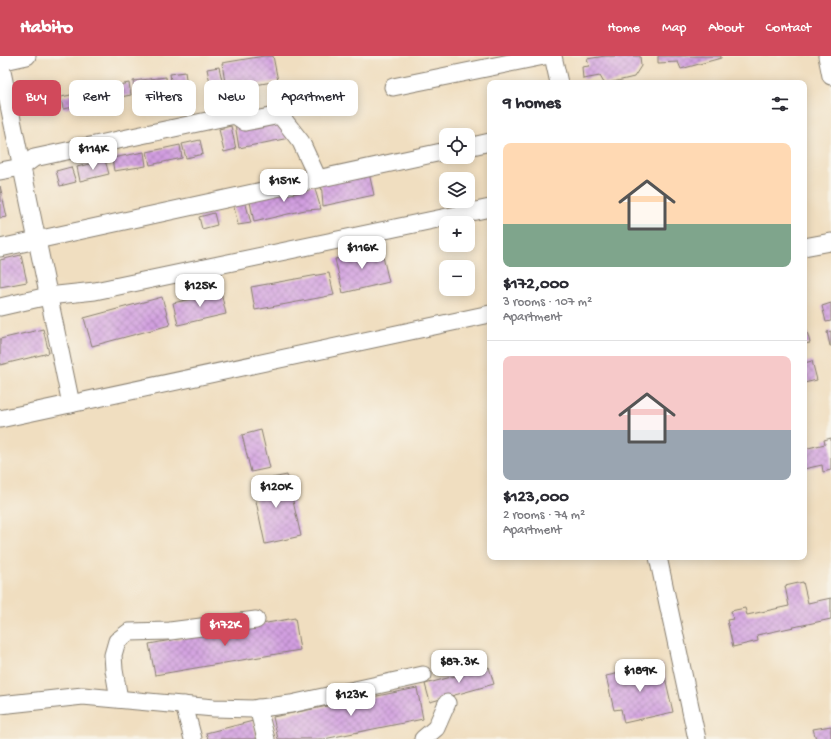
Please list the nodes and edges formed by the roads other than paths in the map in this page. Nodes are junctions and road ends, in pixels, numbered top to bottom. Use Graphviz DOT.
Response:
graph roads {
  1 [pos="27,56"];
  2 [pos="544,56"];
  3 [pos="553,56"];
  4 [pos="827,56"];
  5 [pos="831,76"];
  6 [pos="558,80"];
  7 [pos="393,87"];
  8 [pos="487,143"];
  9 [pos="475,145"];
  10 [pos="439,153"];
  11 [pos="22,167"];
  12 [pos="0,171"];
  13 [pos="318,179"];
  14 [pos="487,209"];
  15 [pos="37,241"];
  16 [pos="831,242"];
  17 [pos="807,246"];
  18 [pos="0,248"];
  19 [pos="48,296"];
  20 [pos="0,307"];
  21 [pos="487,315"];
  22 [pos="71,404"];
  23 [pos="0,419"];
  24 [pos="659,560"];
  25 [pos="256,620"];
  26 [pos="423,675"];
  27 [pos="119,699"];
  28 [pos="447,703"];
  29 [pos="0,705"];
  30 [pos="184,705"];
  31 [pos="258,708"];
  32 [pos="193,739"];
  33 [pos="266,739"];
  34 [pos="423,739"];
  35 [pos="697,739"];
  1 -- 11 [label="street"];
  2 -- 7 [label="street"];
  3 -- 6 [label="street"];
  4 -- 5 [label="street"];
  8 -- 9 [label="street"];
  10 -- 13 [label="street"];
  11 -- 12 [label="street"];
  11 -- 13 [label="street"];
  11 -- 15 [label="street"];
  13 -- 15 [label="street"];
  14 -- 19 [label="street"];
  15 -- 18 [label="street"];
  15 -- 19 [label="street"];
  16 -- 17 [label="street"];
  19 -- 20 [label="street"];
  19 -- 22 [label="street"];
  21 -- 22 [label="street"];
  22 -- 23 [label="street"];
  24 -- 35 [label="street"];
  25 -- 27 [label="street"];
  26 -- 31 [label="street"];
  27 -- 29 [label="street"];
  27 -- 30 [label="street"];
  28 -- 34 [label="street"];
  30 -- 31 [label="street"];
  30 -- 32 [label="street"];
  31 -- 33 [label="street"];
}
